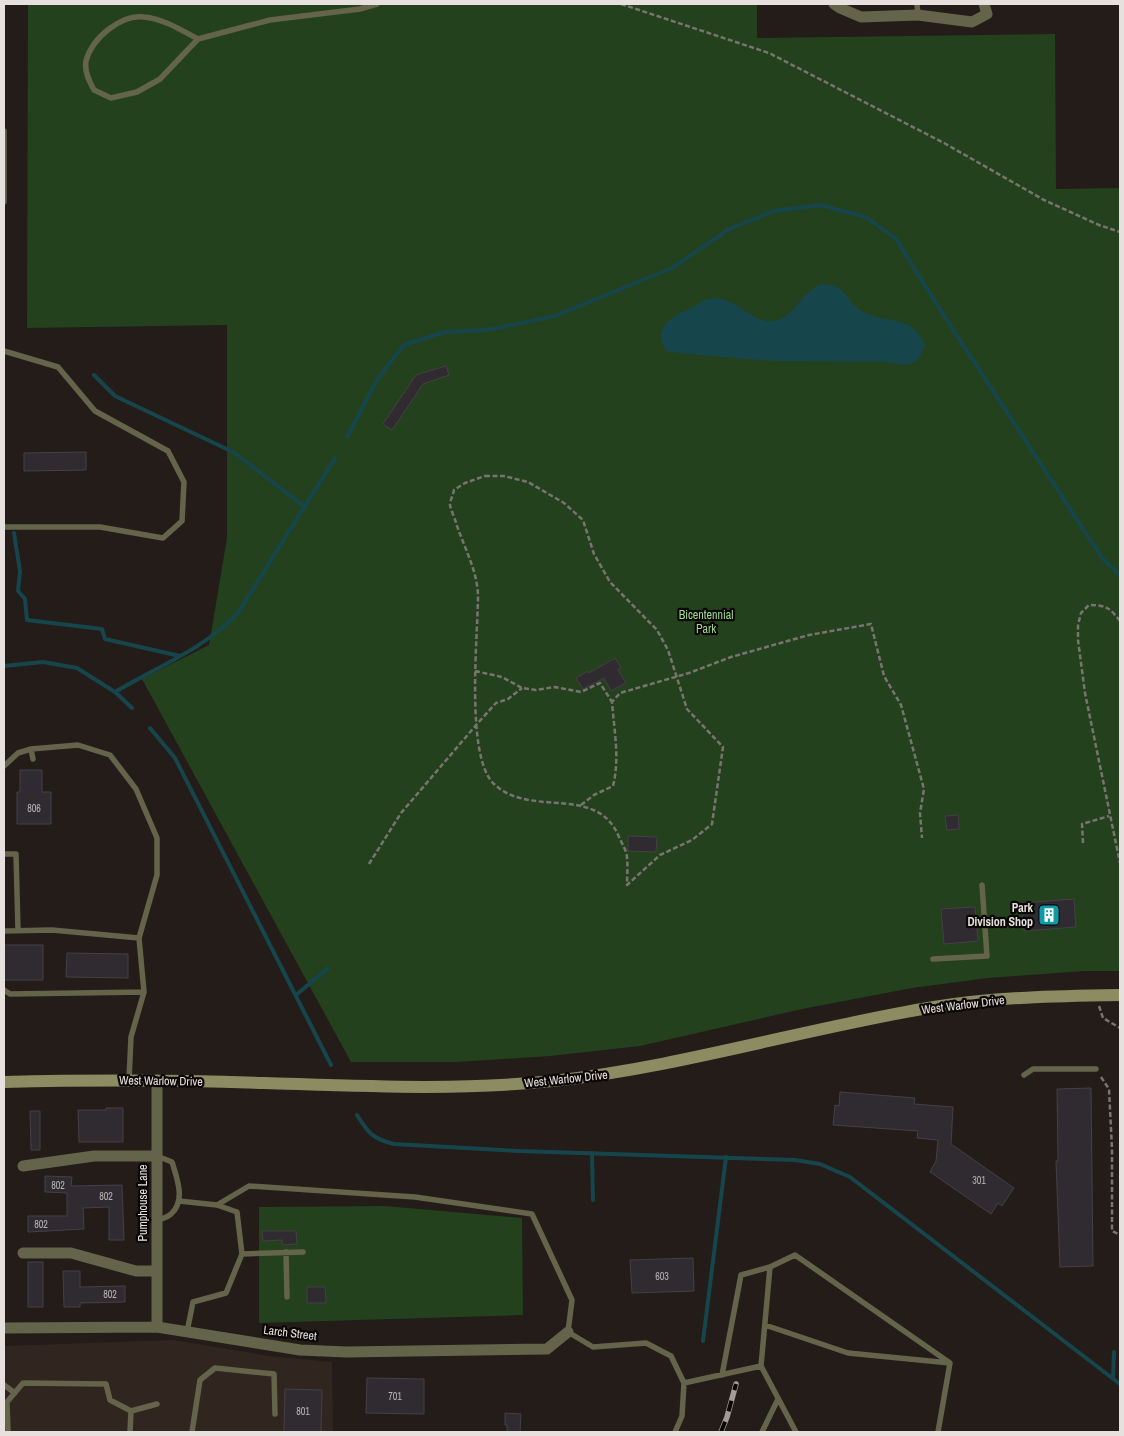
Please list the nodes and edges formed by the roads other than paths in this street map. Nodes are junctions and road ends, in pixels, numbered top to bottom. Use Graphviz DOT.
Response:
graph roads {
  1 [pos="377,4"];
  2 [pos="834,4"];
  3 [pos="917,9"];
  4 [pos="986,9"];
  5 [pos="198,39"];
  6 [pos="4,131"];
  7 [pos="4,202"];
  8 [pos="4,351"];
  9 [pos="4,525"];
  10 [pos="31,748"];
  11 [pos="33,759"];
  12 [pos="4,766"];
  13 [pos="4,854"];
  14 [pos="982,885"];
  15 [pos="18,930"];
  16 [pos="4,931"];
  17 [pos="139,938"];
  18 [pos="933,960"];
  19 [pos="4,990"];
  20 [pos="144,992"];
  21 [pos="1120,995"];
  22 [pos="1096,1069"];
  23 [pos="1024,1075"];
  24 [pos="129,1080"];
  25 [pos="157,1080"];
  26 [pos="4,1082"];
  27 [pos="157,1156"];
  28 [pos="23,1166"];
  29 [pos="179,1201"];
  30 [pos="217,1204"];
  31 [pos="157,1221"];
  32 [pos="286,1252"];
  33 [pos="303,1252"];
  34 [pos="23,1253"];
  35 [pos="242,1254"];
  36 [pos="770,1267"];
  37 [pos="157,1271"];
  38 [pos="287,1297"];
  39 [pos="764,1325"];
  40 [pos="157,1327"];
  41 [pos="4,1328"];
  42 [pos="187,1332"];
  43 [pos="568,1332"];
  44 [pos="950,1363"];
  45 [pos="761,1366"];
  46 [pos="722,1375"];
  47 [pos="684,1383"];
  48 [pos="4,1385"];
  49 [pos="15,1393"];
  50 [pos="778,1399"];
  51 [pos="157,1404"];
  52 [pos="131,1411"];
  53 [pos="275,1414"];
  54 [pos="8,1432"];
  55 [pos="130,1432"];
  56 [pos="192,1432"];
  57 [pos="675,1432"];
  58 [pos="762,1432"];
  59 [pos="796,1432"];
  60 [pos="938,1432"];
  1 -- 5 [label="lane"];
  2 -- 3 [label="street"];
  3 -- 4 [label="street"];
  5 -- 5 [label="lane"];
  6 -- 7 [label="lane"];
  8 -- 9 [label="lane"];
  10 -- 11 [label="lane"];
  10 -- 12 [label="lane"];
  10 -- 17 [label="lane"];
  13 -- 15 [label="lane"];
  14 -- 18 [label="lane"];
  15 -- 16 [label="lane"];
  15 -- 17 [label="lane"];
  17 -- 20 [label="lane"];
  19 -- 20 [label="lane"];
  20 -- 24 [label="lane"];
  21 -- 25 [label="street, West Warlow Drive"];
  22 -- 23 [label="lane"];
  24 -- 25 [label="street, West Warlow Drive"];
  24 -- 26 [label="street, West Warlow Drive"];
  25 -- 27 [label="street, Pumphouse Lane"];
  27 -- 28 [label="street"];
  27 -- 29 [label="lane"];
  27 -- 31 [label="street, Pumphouse Lane"];
  29 -- 30 [label="lane"];
  29 -- 31 [label="lane"];
  30 -- 35 [label="lane"];
  30 -- 43 [label="lane"];
  31 -- 37 [label="street, Pumphouse Lane"];
  32 -- 33 [label="lane"];
  32 -- 35 [label="lane"];
  32 -- 38 [label="lane"];
  34 -- 37 [label="street"];
  35 -- 42 [label="lane"];
  36 -- 39 [label="lane"];
  36 -- 44 [label="lane"];
  36 -- 46 [label="lane"];
  37 -- 40 [label="street, Pumphouse Lane"];
  39 -- 44 [label="lane"];
  39 -- 45 [label="lane"];
  40 -- 41 [label="street, Larch Street"];
  40 -- 42 [label="street, Larch Street"];
  42 -- 43 [label="street, Larch Street"];
  43 -- 47 [label="lane"];
  44 -- 60 [label="lane"];
  45 -- 46 [label="lane"];
  45 -- 50 [label="lane"];
  46 -- 47 [label="lane"];
  47 -- 57 [label="lane"];
  48 -- 49 [label="lane"];
  49 -- 52 [label="lane"];
  49 -- 54 [label="lane"];
  50 -- 58 [label="lane"];
  50 -- 59 [label="lane"];
  51 -- 52 [label="lane"];
  52 -- 55 [label="lane"];
  53 -- 56 [label="lane"];
}
